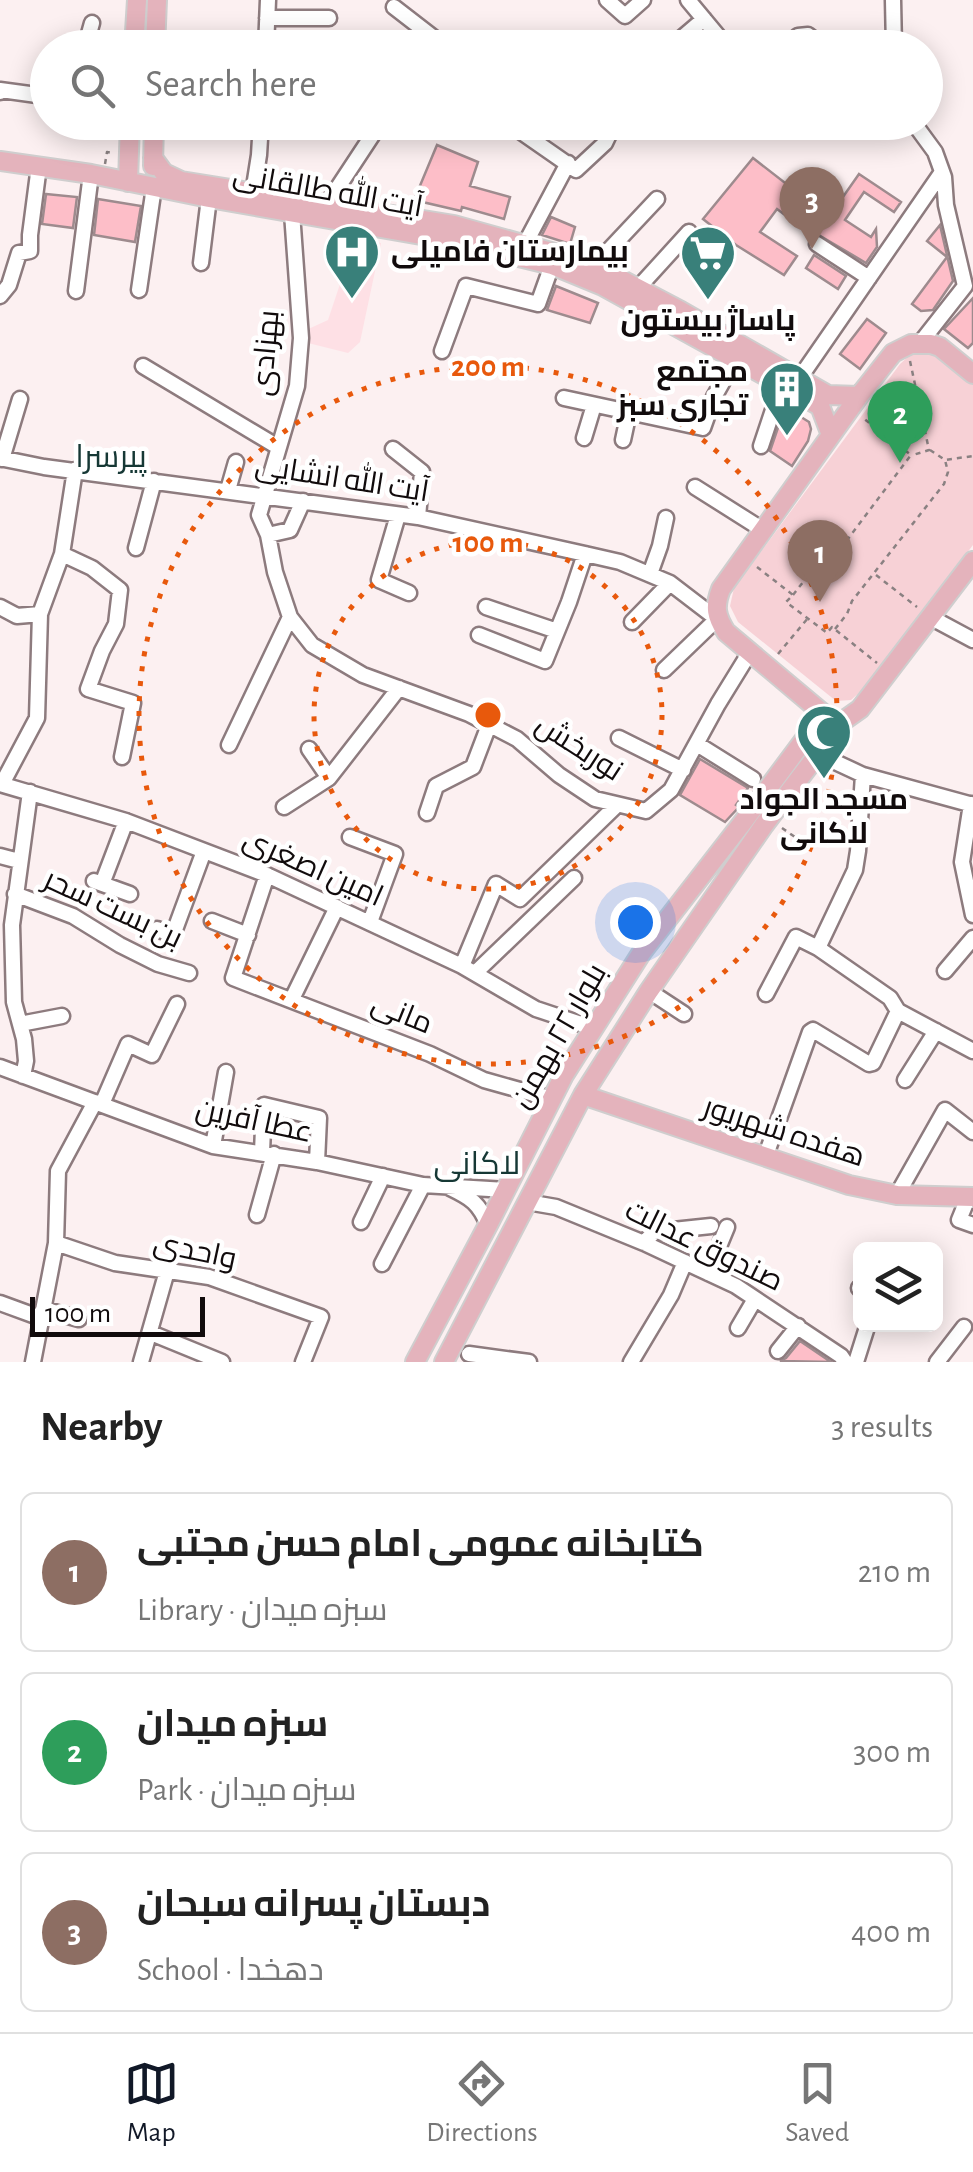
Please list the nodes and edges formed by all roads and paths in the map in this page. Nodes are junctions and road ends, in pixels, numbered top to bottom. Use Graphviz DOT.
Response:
graph roads {
  1 [pos="137,0"];
  2 [pos="158,0"];
  3 [pos="268,0"];
  4 [pos="607,0"];
  5 [pos="643,0"];
  6 [pos="688,0"];
  7 [pos="894,0"];
  8 [pos="394,6"];
  9 [pos="267,18"];
  10 [pos="329,18"];
  11 [pos="704,19"];
  12 [pos="92,23"];
  13 [pos="90,30"];
  14 [pos="135,30"];
  15 [pos="156,30"];
  16 [pos="267,30"];
  17 [pos="424,30"];
  18 [pos="691,30"];
  19 [pos="713,30"];
  20 [pos="894,30"];
  21 [pos="0,92"];
  22 [pos="30,95"];
  23 [pos="129,140"];
  24 [pos="154,140"];
  25 [pos="260,140"];
  26 [pos="369,140"];
  27 [pos="534,140"];
  28 [pos="606,140"];
  29 [pos="926,140"];
  30 [pos="153,158"];
  31 [pos="0,161"];
  32 [pos="39,166"];
  33 [pos="572,167"];
  34 [pos="942,172"];
  35 [pos="91,174"];
  36 [pos="128,182"];
  37 [pos="154,187"];
  38 [pos="252,192"];
  39 [pos="209,198"];
  40 [pos="657,199"];
  41 [pos="328,204"];
  42 [pos="292,213"];
  43 [pos="689,232"];
  44 [pos="525,244"];
  45 [pos="817,244"];
  46 [pos="201,264"];
  47 [pos="552,265"];
  48 [pos="594,266"];
  49 [pos="870,278"];
  50 [pos="969,283"];
  51 [pos="638,288"];
  52 [pos="139,290"];
  53 [pos="76,291"];
  54 [pos="1,301"];
  55 [pos="914,344"];
  56 [pos="442,351"];
  57 [pos="736,358"];
  58 [pos="143,366"];
  59 [pos="973,374"];
  60 [pos="791,381"];
  61 [pos="564,398"];
  62 [pos="20,399"];
  63 [pos="849,400"];
  64 [pos="594,405"];
  65 [pos="629,412"];
  66 [pos="823,413"];
  67 [pos="830,436"];
  68 [pos="584,438"];
  69 [pos="624,440"];
  70 [pos="761,446"];
  71 [pos="278,447"];
  72 [pos="393,449"];
  73 [pos="929,450"];
  74 [pos="911,456"];
  75 [pos="973,456"];
  76 [pos="1,458"];
  77 [pos="945,460"];
  78 [pos="236,462"];
  79 [pos="75,470"];
  80 [pos="154,480"];
  81 [pos="695,487"];
  82 [pos="228,490"];
  83 [pos="264,494"];
  84 [pos="303,502"];
  85 [pos="398,515"];
  86 [pos="418,517"];
  87 [pos="666,518"];
  88 [pos="763,530"];
  89 [pos="268,535"];
  90 [pos="136,548"];
  91 [pos="62,554"];
  92 [pos="586,554"];
  93 [pos="744,557"];
  94 [pos="973,561"];
  95 [pos="874,573"];
  96 [pos="650,574"];
  97 [pos="670,582"];
  98 [pos="409,594"];
  99 [pos="793,595"];
  100 [pos="0,607"];
  101 [pos="486,607"];
  102 [pos="40,614"];
  103 [pos="290,617"];
  104 [pos="930,617"];
  105 [pos="808,618"];
  106 [pos="718,619"];
  107 [pos="632,622"];
  108 [pos="835,629"];
  109 [pos="558,631"];
  110 [pos="479,635"];
  111 [pos="973,640"];
  112 [pos="750,652"];
  113 [pos="767,666"];
  114 [pos="664,670"];
  115 [pos="888,672"];
  116 [pos="399,688"];
  117 [pos="820,711"];
  118 [pos="843,721"];
  119 [pos="490,725"];
  120 [pos="809,732"];
  121 [pos="620,738"];
  122 [pos="697,744"];
  123 [pos="229,745"];
  124 [pos="308,748"];
  125 [pos="822,748"];
  126 [pos="122,757"];
  127 [pos="682,770"];
  128 [pos="863,776"];
  129 [pos="329,778"];
  130 [pos="753,779"];
  131 [pos="1,784"];
  132 [pos="30,792"];
  133 [pos="972,804"];
  134 [pos="617,805"];
  135 [pos="284,808"];
  136 [pos="427,813"];
  137 [pos="768,819"];
  138 [pos="126,820"];
  139 [pos="350,837"];
  140 [pos="805,844"];
  141 [pos="204,850"];
  142 [pos="0,856"];
  143 [pos="20,861"];
  144 [pos="268,875"];
  145 [pos="574,878"];
  146 [pos="696,884"];
  147 [pos="15,894"];
  148 [pos="130,894"];
  149 [pos="714,897"];
  150 [pos="338,907"];
  151 [pos="973,915"];
  152 [pos="212,921"];
  153 [pos="370,922"];
  154 [pos="6,923"];
  155 [pos="157,930"];
  156 [pos="248,935"];
  157 [pos="973,938"];
  158 [pos="818,948"];
  159 [pos="468,970"];
  160 [pos="944,971"];
  161 [pos="189,973"];
  162 [pos="649,991"];
  163 [pos="766,994"];
  164 [pos="292,999"];
  165 [pos="177,1004"];
  166 [pos="898,1011"];
  167 [pos="684,1014"];
  168 [pos="62,1016"];
  169 [pos="20,1024"];
  170 [pos="593,1028"];
  171 [pos="936,1031"];
  172 [pos="973,1050"];
  173 [pos="0,1068"];
  174 [pos="226,1072"];
  175 [pos="23,1076"];
  176 [pos="905,1080"];
  177 [pos="583,1095"];
  178 [pos="552,1099"];
  179 [pos="99,1103"];
  180 [pos="973,1132"];
  181 [pos="213,1146"];
  182 [pos="268,1153"];
  183 [pos="766,1156"];
  184 [pos="317,1162"];
  185 [pos="542,1174"];
  186 [pos="383,1176"];
  187 [pos="423,1184"];
  188 [pos="445,1185"];
  189 [pos="506,1190"];
  190 [pos="897,1195"];
  191 [pos="970,1198"];
  192 [pos="527,1202"];
  193 [pos="556,1207"];
  194 [pos="257,1215"];
  195 [pos="361,1222"];
  196 [pos="488,1225"];
  197 [pos="973,1225"];
  198 [pos="644,1243"];
  199 [pos="56,1244"];
  200 [pos="685,1262"];
  201 [pos="382,1264"];
  202 [pos="167,1271"];
  203 [pos="708,1274"];
  204 [pos="755,1298"];
  205 [pos="0,1303"];
  206 [pos="42,1314"];
  207 [pos="79,1319"];
  208 [pos="798,1326"];
  209 [pos="964,1327"];
  210 [pos="738,1328"];
  211 [pos="865,1332"];
  212 [pos="151,1333"];
  213 [pos="778,1352"];
  214 [pos="469,1354"];
  215 [pos="522,1361"];
  216 [pos="33,1362"];
  217 [pos="141,1362"];
  218 [pos="222,1362"];
  219 [pos="303,1362"];
  220 [pos="415,1362"];
  221 [pos="444,1362"];
  222 [pos="631,1362"];
  223 [pos="846,1362"];
  224 [pos="856,1362"];
  225 [pos="938,1362"];
  1 -- 14 [label="main road"];
  2 -- 15 [label="main road"];
  3 -- 9 [label="street"];
  4 -- 5 [label="street"];
  6 -- 11 [label="street"];
  7 -- 20 [label="street"];
  8 -- 17 [label="street"];
  9 -- 10 [label="street"];
  9 -- 16 [label="street"];
  11 -- 18 [label="street"];
  11 -- 19 [label="street"];
  12 -- 13 [label="street"];
  21 -- 22 [label="street"];
  23 -- 36 [label="main road"];
  24 -- 30 [label="main road"];
  25 -- 38 [label="street"];
  26 -- 41 [label="street"];
  27 -- 33 [label="street"];
  28 -- 33 [label="street"];
  29 -- 34 [label="street"];
  30 -- 37 [label="main road"];
  30 -- 38 [label="main road, آیت الله طالقانی"];
  31 -- 32 [label="main road, آیت الله طالقانی"];
  32 -- 35 [label="main road, آیت الله طالقانی"];
  32 -- 54 [label="street"];
  33 -- 44 [label="street"];
  34 -- 49 [label="street"];
  34 -- 50 [label="street"];
  35 -- 36 [label="main road, آیت الله طالقانی"];
  35 -- 53 [label="street"];
  36 -- 37 [label="main road, آیت الله طالقانی"];
  37 -- 39 [label="main road, آیت الله طالقانی"];
  37 -- 52 [label="street"];
  38 -- 41 [label="main road, آیت الله طالقانی"];
  39 -- 42 [label="main road, آیت الله طالقانی"];
  39 -- 46 [label="street"];
  40 -- 48 [label="street"];
  41 -- 44 [label="main road, آیت الله طالقانی"];
  42 -- 47 [label="main road, آیت الله طالقانی"];
  42 -- 71 [label="street, بهزادی"];
  43 -- 51 [label="street"];
  44 -- 48 [label="main road, آیت الله طالقانی"];
  45 -- 49 [label="street"];
  47 -- 56 [label="street"];
  47 -- 57 [label="main road, آیت الله طالقانی"];
  48 -- 51 [label="main road, آیت الله طالقانی"];
  49 -- 60 [label="street"];
  50 -- 55 [label="street"];
  51 -- 60 [label="main road, آیت الله طالقانی"];
  55 -- 59 [label="main road"];
  55 -- 63 [label="main road"];
  55 -- 73 [label="path"];
  57 -- 60 [label="main road, آیت الله طالقانی"];
  57 -- 65 [label="street"];
  58 -- 71 [label="street"];
  60 -- 63 [label="main road, آیت الله طالقانی"];
  60 -- 66 [label="main road, آیت الله طالقانی"];
  60 -- 70 [label="street"];
  61 -- 64 [label="street"];
  62 -- 76 [label="street"];
  63 -- 66 [label="main road"];
  63 -- 67 [label="main road"];
  63 -- 74 [label="path"];
  64 -- 65 [label="street"];
  64 -- 68 [label="street"];
  65 -- 69 [label="street"];
  66 -- 67 [label="main road"];
  67 -- 88 [label="main road"];
  71 -- 83 [label="street, بهزادی"];
  72 -- 86 [label="street"];
  73 -- 74 [label="path"];
  73 -- 77 [label="path"];
  74 -- 99 [label="path"];
  75 -- 77 [label="path"];
  76 -- 79 [label="street, آیت الله انشایی"];
  77 -- 95 [label="path"];
  78 -- 82 [label="street"];
  79 -- 80 [label="street, آیت الله انشایی"];
  79 -- 91 [label="street"];
  80 -- 82 [label="street, آیت الله انشایی"];
  80 -- 90 [label="street"];
  81 -- 88 [label="street"];
  82 -- 83 [label="street, آیت الله انشایی"];
  83 -- 84 [label="street, آیت الله انشایی"];
  83 -- 89 [label="street, نوربخش"];
  84 -- 85 [label="street, آیت الله انشایی"];
  84 -- 89 [label="street"];
  85 -- 86 [label="street, آیت الله انشایی"];
  85 -- 98 [label="street"];
  86 -- 92 [label="street, آیت الله انشایی"];
  87 -- 96 [label="street"];
  88 -- 93 [label="main road"];
  89 -- 103 [label="street, نوربخش"];
  91 -- 102 [label="street"];
  91 -- 126 [label="street"];
  92 -- 96 [label="street, آیت الله انشایی"];
  92 -- 109 [label="street"];
  93 -- 99 [label="path"];
  93 -- 106 [label="main road"];
  94 -- 104 [label="main road, بلوار ۲۲ بهمن"];
  95 -- 104 [label="path"];
  95 -- 108 [label="path"];
  96 -- 97 [label="street, آیت الله انشایی"];
  97 -- 106 [label="street, آیت الله انشایی"];
  97 -- 107 [label="street"];
  99 -- 105 [label="path"];
  100 -- 102 [label="street"];
  101 -- 109 [label="street"];
  102 -- 131 [label="street"];
  103 -- 116 [label="street, نوربخش"];
  103 -- 123 [label="street"];
  104 -- 111 [label="street"];
  104 -- 115 [label="main road, بلوار ۲۲ بهمن"];
  105 -- 108 [label="path"];
  105 -- 113 [label="path"];
  106 -- 112 [label="main road"];
  106 -- 114 [label="street"];
  108 -- 115 [label="path"];
  109 -- 110 [label="street"];
  112 -- 113 [label="main road"];
  112 -- 122 [label="street, نوربخش"];
  113 -- 117 [label="main road"];
  115 -- 118 [label="main road, بلوار ۲۲ بهمن"];
  116 -- 119 [label="street, نوربخش"];
  116 -- 129 [label="street"];
  117 -- 118 [label="main road"];
  117 -- 120 [label="main road, بلوار ۲۲ بهمن"];
  118 -- 125 [label="main road, بلوار ۲۲ بهمن"];
  119 -- 134 [label="street, نوربخش"];
  119 -- 136 [label="street"];
  120 -- 125 [label="main road"];
  120 -- 146 [label="main road, بلوار ۲۲ بهمن"];
  121 -- 127 [label="street"];
  122 -- 127 [label="street, نوربخش"];
  122 -- 130 [label="street"];
  124 -- 129 [label="street"];
  125 -- 128 [label="street"];
  125 -- 137 [label="main road, بلوار ۲۲ بهمن"];
  127 -- 134 [label="street, نوربخش"];
  128 -- 133 [label="street"];
  128 -- 158 [label="street"];
  129 -- 135 [label="street"];
  131 -- 132 [label="street, امین اصغری"];
  132 -- 138 [label="street, امین اصغری"];
  132 -- 143 [label="street"];
  133 -- 151 [label="street"];
  134 -- 159 [label="street"];
  137 -- 140 [label="path"];
  137 -- 149 [label="main road, بلوار ۲۲ بهمن"];
  138 -- 141 [label="street, امین اصغری"];
  138 -- 148 [label="street"];
  139 -- 153 [label="street"];
  141 -- 144 [label="street, امین اصغری"];
  141 -- 155 [label="street"];
  142 -- 143 [label="street"];
  143 -- 147 [label="street"];
  144 -- 150 [label="street, امین اصغری"];
  144 -- 156 [label="street"];
  145 -- 159 [label="street"];
  146 -- 149 [label="main road"];
  146 -- 170 [label="main road, بلوار ۲۲ بهمن"];
  147 -- 154 [label="street"];
  147 -- 161 [label="street, بن بست سحر"];
  149 -- 162 [label="main road, بلوار ۲۲ بهمن"];
  150 -- 153 [label="street, امین اصغری"];
  150 -- 164 [label="street"];
  152 -- 156 [label="street"];
  153 -- 159 [label="street, امین اصغری"];
  154 -- 169 [label="street"];
  156 -- 164 [label="street, مانی"];
  157 -- 160 [label="street"];
  158 -- 163 [label="street"];
  158 -- 166 [label="street"];
  159 -- 170 [label="street, امین اصغری"];
  162 -- 167 [label="street"];
  162 -- 177 [label="main road, بلوار ۲۲ بهمن"];
  164 -- 178 [label="street, مانی"];
  165 -- 179 [label="street"];
  166 -- 171 [label="street"];
  166 -- 183 [label="street"];
  168 -- 169 [label="street"];
  169 -- 175 [label="street"];
  170 -- 178 [label="main road, بلوار ۲۲ بهمن"];
  171 -- 172 [label="street"];
  171 -- 176 [label="street"];
  173 -- 175 [label="street, عطا آفرین"];
  174 -- 181 [label="street"];
  175 -- 179 [label="street, عطا آفرین"];
  177 -- 183 [label="main road, هفده شهریور"];
  177 -- 185 [label="main road, بلوار ۲۲ بهمن"];
  178 -- 189 [label="main road, بلوار ۲۲ بهمن"];
  179 -- 181 [label="street, عطا آفرین"];
  179 -- 199 [label="street"];
  180 -- 190 [label="street"];
  181 -- 182 [label="street, عطا آفرین"];
  182 -- 184 [label="street, عطا آفرین"];
  182 -- 184 [label="street"];
  182 -- 194 [label="street"];
  183 -- 190 [label="main road, هفده شهریور"];
  184 -- 186 [label="street, عطا آفرین"];
  185 -- 192 [label="main road, بلوار ۲۲ بهمن"];
  185 -- 193 [label="street"];
  186 -- 187 [label="street, عطا آفرین"];
  186 -- 195 [label="street"];
  187 -- 188 [label="street, عطا آفرین"];
  187 -- 201 [label="street"];
  188 -- 189 [label="street, عطا آفرین"];
  188 -- 196 [label="street"];
  189 -- 192 [label="main road"];
  189 -- 196 [label="main road, بلوار ۲۲ بهمن"];
  190 -- 191 [label="main road, هفده شهریور"];
  191 -- 197 [label="street"];
  192 -- 193 [label="street, صندوق عدالت"];
  192 -- 221 [label="main road, بلوار ۲۲ بهمن"];
  193 -- 198 [label="street, صندوق عدالت"];
  196 -- 220 [label="main road, بلوار ۲۲ بهمن"];
  198 -- 200 [label="street, صندوق عدالت"];
  198 -- 203 [label="street"];
  199 -- 202 [label="street, واحدی"];
  199 -- 206 [label="street"];
  200 -- 203 [label="street, صندوق عدالت"];
  200 -- 222 [label="street"];
  202 -- 212 [label="street"];
  202 -- 219 [label="street, واحدی"];
  203 -- 204 [label="street, صندوق عدالت"];
  204 -- 208 [label="street, صندوق عدالت"];
  204 -- 210 [label="street"];
  205 -- 206 [label="street"];
  206 -- 207 [label="street"];
  206 -- 216 [label="street"];
  208 -- 213 [label="street"];
  208 -- 223 [label="street, صندوق عدالت"];
  209 -- 225 [label="street"];
  211 -- 224 [label="street"];
  212 -- 217 [label="street"];
  212 -- 218 [label="street"];
  214 -- 215 [label="street"];
}
